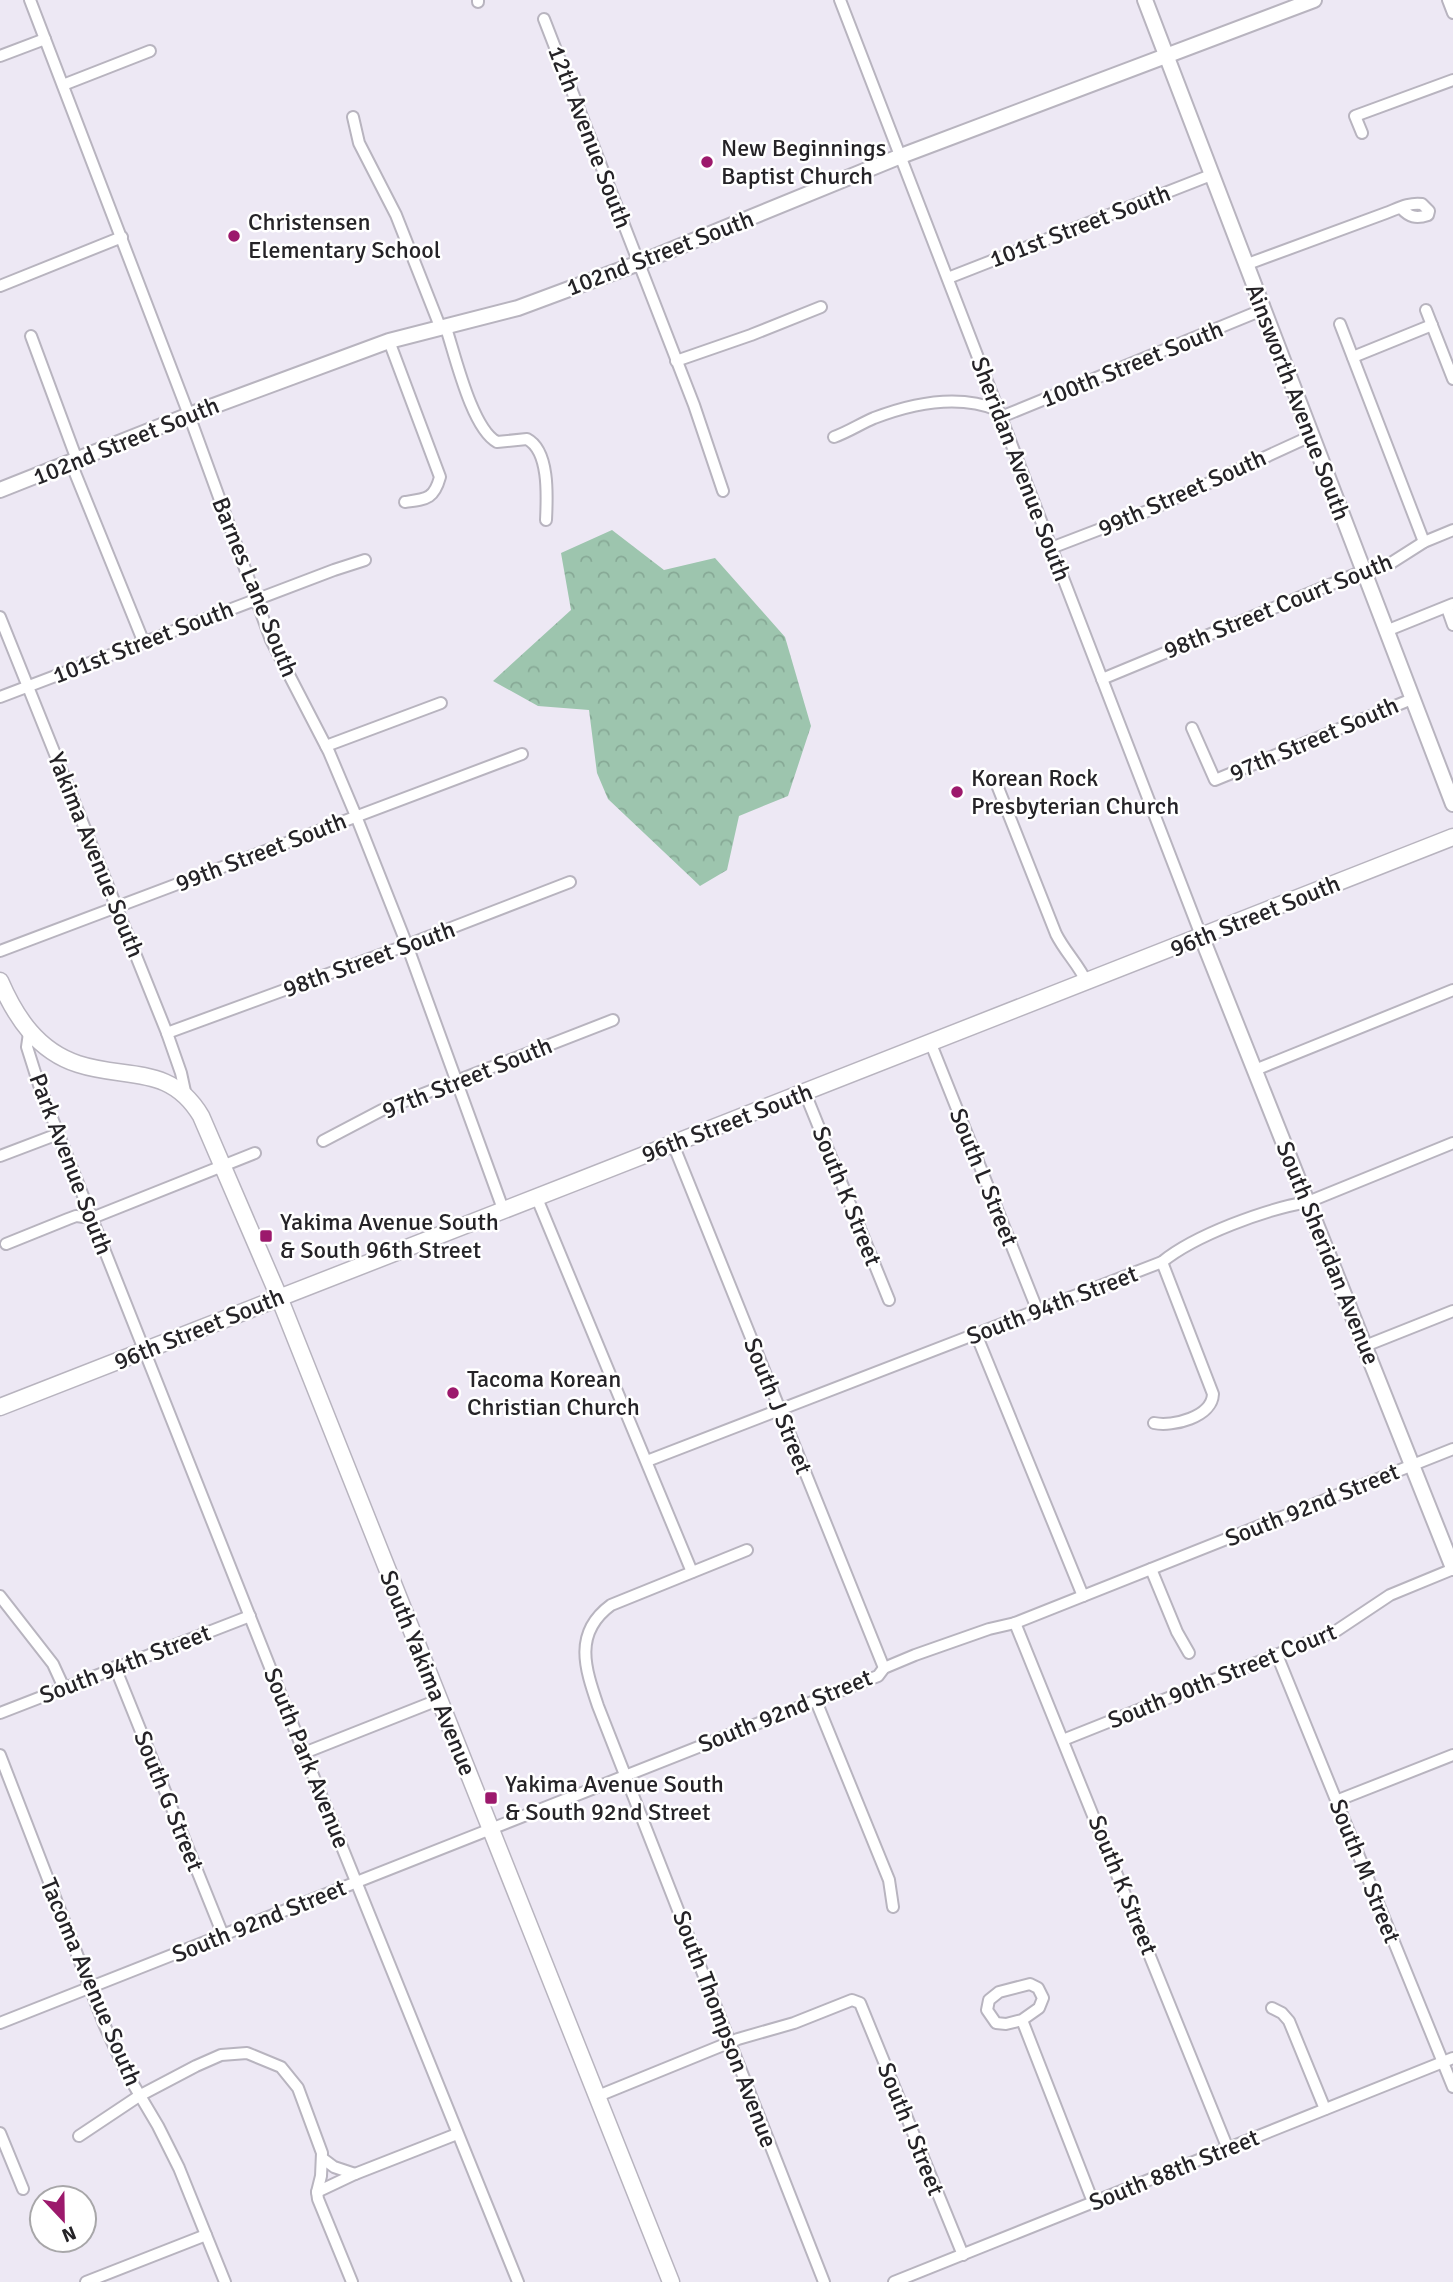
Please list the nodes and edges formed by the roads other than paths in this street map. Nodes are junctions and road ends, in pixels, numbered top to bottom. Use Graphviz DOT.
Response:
graph roads {
  1 [pos="30,0"];
  2 [pos="840,0"];
  3 [pos="1145,0"];
  4 [pos="1314,0"];
  5 [pos="1448,0"];
  6 [pos="1453,13"];
  7 [pos="544,19"];
  8 [pos="45,39"];
  9 [pos="149,51"];
  10 [pos="0,56"];
  11 [pos="1167,56"];
  12 [pos="1453,80"];
  13 [pos="63,85"];
  14 [pos="353,117"];
  15 [pos="1362,133"];
  16 [pos="901,156"];
  17 [pos="1211,175"];
  18 [pos="1401,208"];
  19 [pos="122,237"];
  20 [pos="639,263"];
  21 [pos="1245,265"];
  22 [pos="948,278"];
  23 [pos="0,286"];
  24 [pos="821,307"];
  25 [pos="1262,310"];
  26 [pos="1426,310"];
  27 [pos="1340,324"];
  28 [pos="1432,325"];
  29 [pos="443,329"];
  30 [pos="31,336"];
  31 [pos="389,341"];
  32 [pos="1353,357"];
  33 [pos="677,361"];
  34 [pos="1453,379"];
  35 [pos="1000,414"];
  36 [pos="189,415"];
  37 [pos="1311,436"];
  38 [pos="834,437"];
  39 [pos="74,462"];
  40 [pos="0,490"];
  41 [pos="723,491"];
  42 [pos="405,502"];
  43 [pos="546,520"];
  44 [pos="1453,530"];
  45 [pos="1424,542"];
  46 [pos="1051,548"];
  47 [pos="365,559"];
  48 [pos="1363,572"];
  49 [pos="255,599"];
  50 [pos="1450,606"];
  51 [pos="0,617"];
  52 [pos="1453,625"];
  53 [pos="1386,631"];
  54 [pos="144,643"];
  55 [pos="1102,679"];
  56 [pos="27,687"];
  57 [pos="0,697"];
  58 [pos="1412,699"];
  59 [pos="441,703"];
  60 [pos="1192,728"];
  61 [pos="326,746"];
  62 [pos="522,754"];
  63 [pos="997,785"];
  64 [pos="1453,804"];
  65 [pos="356,816"];
  66 [pos="1453,837"];
  67 [pos="570,882"];
  68 [pos="117,906"];
  69 [pos="1202,938"];
  70 [pos="407,945"];
  71 [pos="0,951"];
  72 [pos="0,981"];
  73 [pos="1087,983"];
  74 [pos="1453,990"];
  75 [pos="613,1020"];
  76 [pos="29,1032"];
  77 [pos="167,1033"];
  78 [pos="931,1044"];
  79 [pos="1255,1070"];
  80 [pos="457,1081"];
  81 [pos="804,1093"];
  82 [pos="186,1096"];
  83 [pos="58,1134"];
  84 [pos="323,1141"];
  85 [pos="1453,1143"];
  86 [pos="673,1144"];
  87 [pos="255,1153"];
  88 [pos="0,1156"];
  89 [pos="224,1165"];
  90 [pos="536,1196"];
  91 [pos="1308,1202"];
  92 [pos="503,1209"];
  93 [pos="92,1218"];
  94 [pos="6,1244"];
  95 [pos="1163,1262"];
  96 [pos="279,1297"];
  97 [pos="889,1300"];
  98 [pos="1038,1309"];
  99 [pos="1453,1311"];
  100 [pos="976,1334"];
  101 [pos="1365,1346"];
  102 [pos="143,1351"];
  103 [pos="0,1407"];
  104 [pos="779,1410"];
  105 [pos="1154,1423"];
  106 [pos="1453,1449"];
  107 [pos="647,1461"];
  108 [pos="1412,1465"];
  109 [pos="747,1550"];
  110 [pos="1152,1569"];
  111 [pos="1453,1569"];
  112 [pos="692,1572"];
  113 [pos="0,1596"];
  114 [pos="1083,1596"];
  115 [pos="250,1616"];
  116 [pos="1016,1623"];
  117 [pos="1189,1653"];
  118 [pos="1277,1655"];
  119 [pos="114,1667"];
  120 [pos="884,1668"];
  121 [pos="64,1688"];
  122 [pos="438,1700"];
  123 [pos="816,1701"];
  124 [pos="0,1713"];
  125 [pos="1063,1740"];
  126 [pos="304,1753"];
  127 [pos="0,1755"];
  128 [pos="1453,1755"];
  129 [pos="626,1776"];
  130 [pos="1336,1801"];
  131 [pos="491,1829"];
  132 [pos="357,1882"];
  133 [pos="893,1907"];
  134 [pos="223,1935"];
  135 [pos="90,1988"];
  136 [pos="1272,2008"];
  137 [pos="1022,2020"];
  138 [pos="0,2023"];
  139 [pos="730,2043"];
  140 [pos="1448,2060"];
  141 [pos="1453,2087"];
  142 [pos="139,2096"];
  143 [pos="598,2096"];
  144 [pos="1325,2109"];
  145 [pos="0,2133"];
  146 [pos="457,2134"];
  147 [pos="79,2136"];
  148 [pos="1228,2149"];
  149 [pos="323,2158"];
  150 [pos="355,2174"];
  151 [pos="23,2189"];
  152 [pos="317,2192"];
  153 [pos="1093,2203"];
  154 [pos="206,2235"];
  155 [pos="963,2255"];
  156 [pos="86,2282"];
  157 [pos="225,2282"];
  158 [pos="352,2282"];
  159 [pos="518,2282"];
  160 [pos="671,2282"];
  161 [pos="824,2282"];
  162 [pos="894,2282"];
  1 -- 8 [label="street, Barnes Lane South"];
  2 -- 16 [label="street, Sheridan Avenue South"];
  3 -- 11 [label="street, Ainsworth Avenue South"];
  4 -- 11 [label="street, 102nd Street South"];
  5 -- 6 [label="street"];
  7 -- 20 [label="street, 12th Avenue South"];
  8 -- 10 [label="street"];
  8 -- 13 [label="street, Barnes Lane South"];
  9 -- 13 [label="street"];
  11 -- 16 [label="street, 102nd Street South"];
  11 -- 17 [label="street, Ainsworth Avenue South"];
  12 -- 15 [label="street"];
  13 -- 19 [label="street, Barnes Lane South"];
  14 -- 29 [label="street"];
  16 -- 20 [label="street, 102nd Street South"];
  16 -- 22 [label="street, Sheridan Avenue South"];
  17 -- 21 [label="street, Ainsworth Avenue South"];
  17 -- 22 [label="street, 101st Street South"];
  18 -- 21 [label="street"];
  19 -- 23 [label="street"];
  19 -- 36 [label="street, Barnes Lane South"];
  20 -- 29 [label="street, 102nd Street South"];
  20 -- 33 [label="street, 12th Avenue South"];
  21 -- 25 [label="street, Ainsworth Avenue South"];
  22 -- 35 [label="street, Sheridan Avenue South"];
  24 -- 33 [label="street"];
  25 -- 35 [label="street, 100th Street South"];
  25 -- 37 [label="street, Ainsworth Avenue South"];
  26 -- 28 [label="street"];
  27 -- 32 [label="street"];
  28 -- 32 [label="street"];
  28 -- 34 [label="street"];
  29 -- 31 [label="street, 102nd Street South"];
  29 -- 43 [label="street"];
  30 -- 39 [label="street"];
  31 -- 36 [label="street, 102nd Street South"];
  31 -- 42 [label="street"];
  32 -- 45 [label="street"];
  33 -- 41 [label="street, 12th Avenue South"];
  35 -- 38 [label="street"];
  35 -- 46 [label="street, Sheridan Avenue South"];
  36 -- 39 [label="street, 102nd Street South"];
  36 -- 49 [label="street, Barnes Lane South"];
  37 -- 46 [label="street, 99th Street South"];
  37 -- 48 [label="street, Ainsworth Avenue South"];
  39 -- 40 [label="street, 102nd Street South"];
  39 -- 54 [label="street"];
  44 -- 45 [label="street, 98th Street Court South"];
  45 -- 48 [label="street, 98th Street Court South"];
  46 -- 55 [label="street, Sheridan Avenue South"];
  47 -- 49 [label="street, 101st Street South"];
  48 -- 53 [label="street, Ainsworth Avenue South"];
  48 -- 55 [label="street, 98th Street Court South"];
  49 -- 54 [label="street, 101st Street South"];
  49 -- 61 [label="street, Barnes Lane South"];
  50 -- 52 [label="street"];
  50 -- 53 [label="street"];
  51 -- 56 [label="street, Yakima Avenue South"];
  53 -- 58 [label="street, Ainsworth Avenue South"];
  54 -- 56 [label="street, 101st Street South"];
  55 -- 69 [label="street, Sheridan Avenue South"];
  56 -- 57 [label="street, 101st Street South"];
  56 -- 68 [label="street, Yakima Avenue South"];
  58 -- 60 [label="street, 97th Street South"];
  58 -- 64 [label="street, Ainsworth Avenue South"];
  59 -- 61 [label="street"];
  61 -- 65 [label="street, Barnes Lane South"];
  62 -- 65 [label="street, 99th Street South"];
  63 -- 73 [label="street"];
  65 -- 68 [label="street, 99th Street South"];
  65 -- 70 [label="street, Barnes Lane South"];
  66 -- 69 [label="main road, 96th Street South"];
  67 -- 70 [label="street, 98th Street South"];
  68 -- 71 [label="street, 99th Street South"];
  68 -- 77 [label="street, Yakima Avenue South"];
  69 -- 73 [label="main road, 96th Street South"];
  69 -- 79 [label="street, South Sheridan Avenue"];
  70 -- 77 [label="street, 98th Street South"];
  70 -- 80 [label="street, Barnes Lane South"];
  72 -- 76 [label="main road, Park Avenue South"];
  73 -- 78 [label="main road, 96th Street South"];
  74 -- 79 [label="street"];
  75 -- 80 [label="street, 97th Street South"];
  76 -- 82 [label="main road, Yakima Avenue South"];
  76 -- 83 [label="street, Park Avenue South"];
  77 -- 82 [label="street, Yakima Avenue South"];
  78 -- 81 [label="main road, 96th Street South"];
  78 -- 98 [label="street, South L Street"];
  79 -- 91 [label="street, South Sheridan Avenue"];
  80 -- 84 [label="street, 97th Street South"];
  80 -- 92 [label="street, Barnes Lane South"];
  81 -- 86 [label="main road, 96th Street South"];
  81 -- 97 [label="street, South K Street"];
  82 -- 89 [label="main road, Yakima Avenue South"];
  83 -- 88 [label="street"];
  83 -- 93 [label="street, Park Avenue South"];
  85 -- 91 [label="street, South 94th Street"];
  86 -- 90 [label="main road, 96th Street South"];
  86 -- 104 [label="street, South J Street"];
  87 -- 89 [label="street"];
  89 -- 93 [label="street"];
  89 -- 96 [label="main road, Yakima Avenue South"];
  90 -- 92 [label="main road, 96th Street South"];
  90 -- 107 [label="street"];
  91 -- 95 [label="street, South 94th Street"];
  91 -- 101 [label="street, South Sheridan Avenue"];
  92 -- 96 [label="main road, 96th Street South"];
  93 -- 94 [label="street"];
  93 -- 102 [label="street, Park Avenue South"];
  95 -- 98 [label="street, South 94th Street"];
  95 -- 105 [label="street"];
  96 -- 102 [label="main road, 96th Street South"];
  96 -- 122 [label="main road, South Yakima Avenue"];
  98 -- 100 [label="street, South 94th Street"];
  99 -- 101 [label="street"];
  100 -- 104 [label="street, South 94th Street"];
  100 -- 114 [label="street"];
  101 -- 108 [label="street, South Sheridan Avenue"];
  102 -- 103 [label="main road, 96th Street South"];
  102 -- 115 [label="street, South Park Avenue"];
  104 -- 107 [label="street, South 94th Street"];
  104 -- 120 [label="street, South J Street"];
  106 -- 108 [label="street, South 92nd Street"];
  107 -- 112 [label="street"];
  108 -- 110 [label="street, South 92nd Street"];
  108 -- 111 [label="street, South Sheridan Avenue"];
  109 -- 112 [label="street, South Thompson Avenue"];
  110 -- 114 [label="street, South 92nd Street"];
  110 -- 117 [label="street"];
  111 -- 118 [label="street, South 90th Street Court"];
  112 -- 129 [label="street, South Thompson Avenue"];
  113 -- 121 [label="street"];
  114 -- 116 [label="street, South 92nd Street"];
  115 -- 119 [label="street, South 94th Street"];
  115 -- 126 [label="street, South Park Avenue"];
  116 -- 120 [label="street, South 92nd Street"];
  116 -- 125 [label="street, South K Street"];
  118 -- 125 [label="street, South 90th Street Court"];
  118 -- 130 [label="street, South M Street"];
  119 -- 121 [label="street, South 94th Street"];
  119 -- 134 [label="street, South G Street"];
  120 -- 123 [label="street, South 92nd Street"];
  121 -- 124 [label="street, South 94th Street"];
  122 -- 126 [label="street"];
  122 -- 131 [label="main road, South Yakima Avenue"];
  123 -- 129 [label="street, South 92nd Street"];
  123 -- 133 [label="street"];
  125 -- 148 [label="street, South K Street"];
  126 -- 132 [label="street, South Park Avenue"];
  127 -- 135 [label="street, Tacoma Avenue South"];
  128 -- 130 [label="street"];
  129 -- 131 [label="street, South 92nd Street"];
  129 -- 139 [label="street, South Thompson Avenue"];
  130 -- 140 [label="street, South M Street"];
  131 -- 132 [label="street, South 92nd Street"];
  131 -- 143 [label="main road, South Yakima Avenue"];
  132 -- 134 [label="street, South 92nd Street"];
  132 -- 146 [label="street, South Park Avenue"];
  134 -- 135 [label="street, South 92nd Street"];
  135 -- 138 [label="street, South 92nd Street"];
  135 -- 142 [label="street, Tacoma Avenue South"];
  136 -- 144 [label="street"];
  137 -- 137 [label="street"];
  137 -- 153 [label="street"];
  139 -- 143 [label="street"];
  139 -- 155 [label="street, South I Street"];
  139 -- 161 [label="street, South Thompson Avenue"];
  140 -- 141 [label="street, South M Street"];
  140 -- 144 [label="street, South 88th Street"];
  142 -- 147 [label="street"];
  142 -- 149 [label="street"];
  142 -- 154 [label="street, Tacoma Avenue South"];
  143 -- 160 [label="main road, South Yakima Avenue"];
  144 -- 148 [label="street, South 88th Street"];
  145 -- 151 [label="street"];
  146 -- 150 [label="street"];
  146 -- 159 [label="street, South Park Avenue"];
  148 -- 153 [label="street, South 88th Street"];
  149 -- 150 [label="street"];
  149 -- 152 [label="street"];
  150 -- 152 [label="street"];
  152 -- 158 [label="street"];
  153 -- 155 [label="street, South 88th Street"];
  154 -- 156 [label="street"];
  154 -- 157 [label="street, Tacoma Avenue South"];
  155 -- 162 [label="street, South 88th Street"];
}
